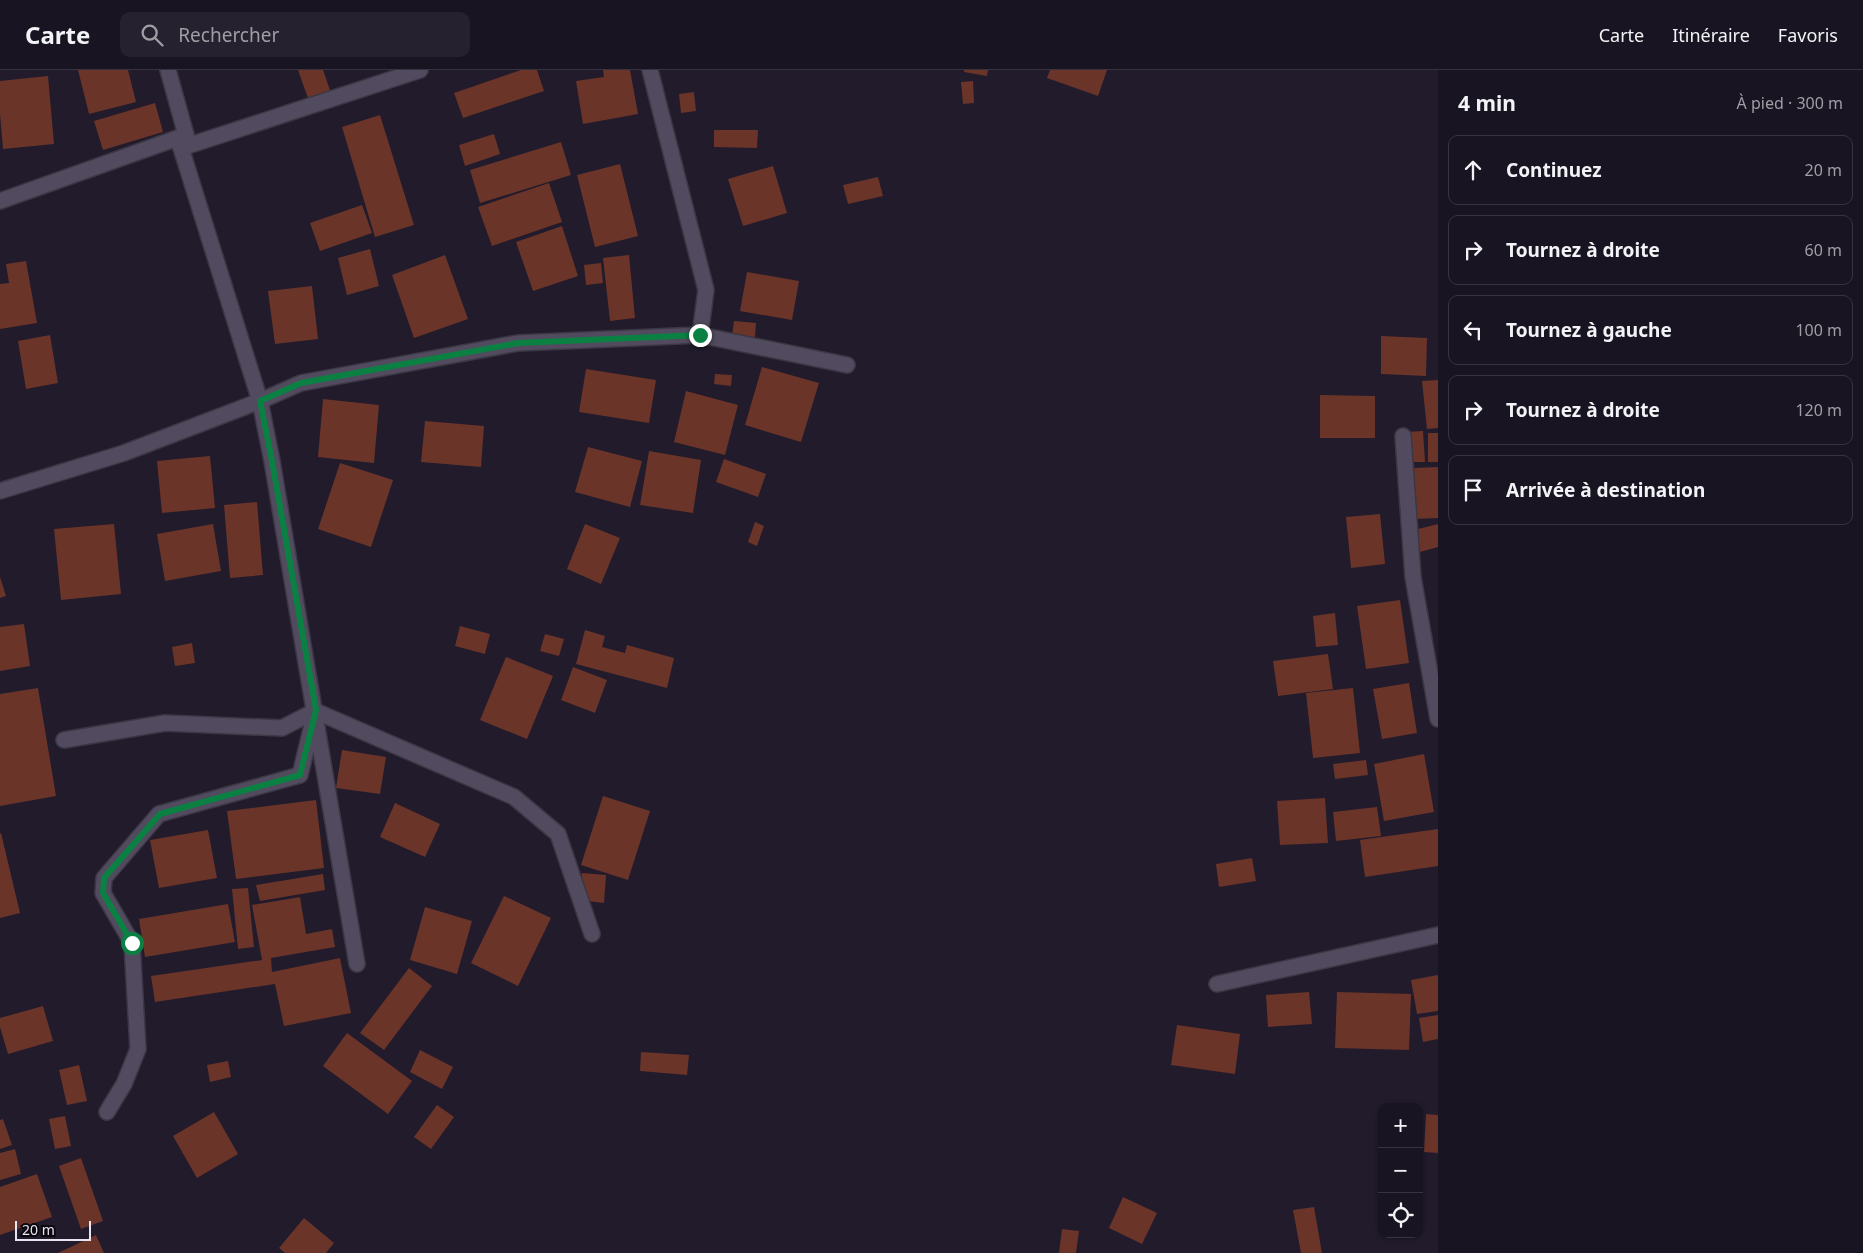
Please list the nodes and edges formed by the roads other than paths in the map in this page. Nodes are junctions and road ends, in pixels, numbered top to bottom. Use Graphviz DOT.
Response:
graph roads {
  1 [pos="168,70"];
  2 [pos="420,70"];
  3 [pos="650,70"];
  4 [pos="184,142"];
  5 [pos="0,201"];
  6 [pos="700,335"];
  7 [pos="847,365"];
  8 [pos="260,401"];
  9 [pos="1403,436"];
  10 [pos="0,491"];
  11 [pos="316,710"];
  12 [pos="1438,719"];
  13 [pos="64,740"];
  14 [pos="592,934"];
  15 [pos="1438,935"];
  16 [pos="358,964"];
  17 [pos="1216,984"];
  18 [pos="108,1112"];
  1 -- 4 [label="street"];
  2 -- 4 [label="street"];
  3 -- 6 [label="street"];
  4 -- 5 [label="street"];
  4 -- 8 [label="street"];
  6 -- 7 [label="street"];
  6 -- 8 [label="street"];
  8 -- 10 [label="street"];
  8 -- 11 [label="street"];
  9 -- 12 [label="street"];
  11 -- 13 [label="street"];
  11 -- 14 [label="street"];
  11 -- 16 [label="street"];
  11 -- 18 [label="street"];
  15 -- 17 [label="street"];
}
